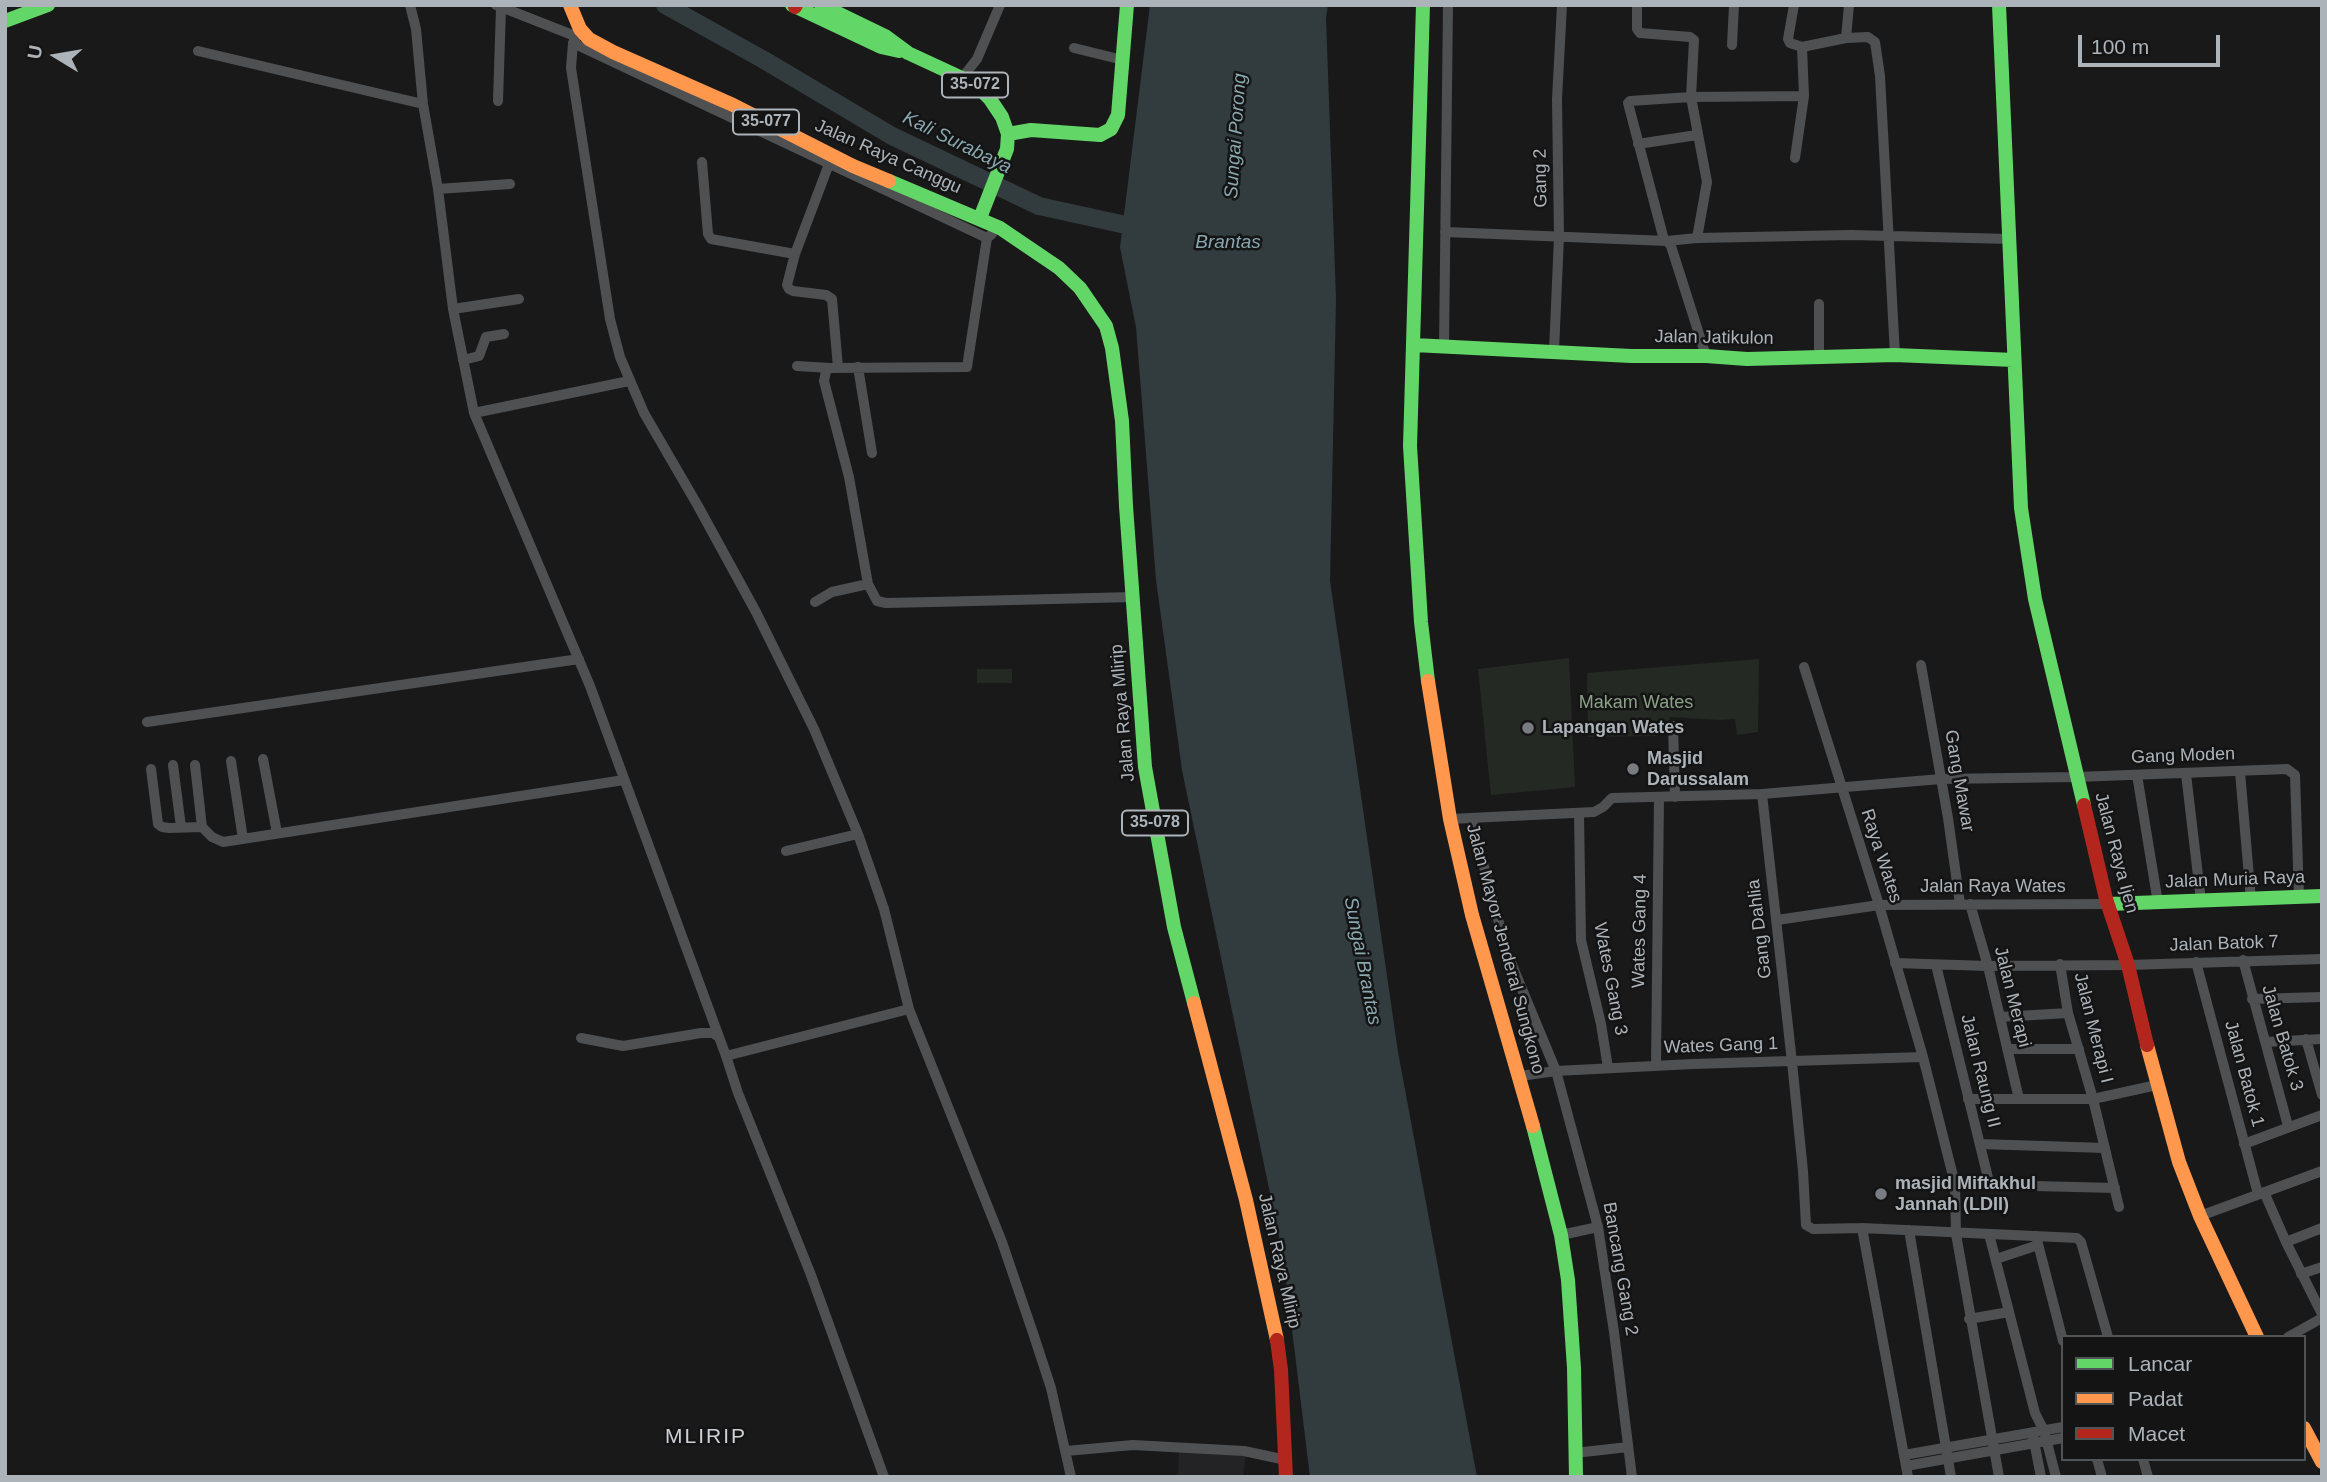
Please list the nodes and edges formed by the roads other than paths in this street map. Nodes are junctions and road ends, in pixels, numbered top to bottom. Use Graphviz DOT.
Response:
graph roads {
  1 [pos="48,5"];
  2 [pos="410,5"];
  3 [pos="570,5"];
  4 [pos="821,5"];
  5 [pos="1000,5"];
  6 [pos="1128,5"];
  7 [pos="1423,5"];
  8 [pos="1448,5"];
  9 [pos="1562,5"];
  10 [pos="1637,5"];
  11 [pos="1734,5"];
  12 [pos="1794,5"];
  13 [pos="1849,5"];
  14 [pos="1999,5"];
  15 [pos="794,6"];
  16 [pos="498,7"];
  17 [pos="5,21"];
  18 [pos="576,36"];
  19 [pos="1846,38"];
  20 [pos="1732,45"];
  21 [pos="1802,47"];
  22 [pos="1074,48"];
  23 [pos="198,51"];
  24 [pos="908,53"];
  25 [pos="1123,60"];
  26 [pos="962,78"];
  27 [pos="1804,96"];
  28 [pos="1690,97"];
  29 [pos="498,101"];
  30 [pos="423,104"];
  31 [pos="1697,135"];
  32 [pos="1008,142"];
  33 [pos="1638,144"];
  34 [pos="1795,158"];
  35 [pos="702,162"];
  36 [pos="829,164"];
  37 [pos="510,184"];
  38 [pos="438,189"];
  39 [pos="979,218"];
  40 [pos="1000,229"];
  41 [pos="1446,232"];
  42 [pos="1889,236"];
  43 [pos="1559,237"];
  44 [pos="987,238"];
  45 [pos="1697,238"];
  46 [pos="2010,239"];
  47 [pos="1666,241"];
  48 [pos="795,254"];
  49 [pos="519,299"];
  50 [pos="1819,304"];
  51 [pos="453,309"];
  52 [pos="504,334"];
  53 [pos="1414,345"];
  54 [pos="1444,346"];
  55 [pos="1554,351"];
  56 [pos="1895,355"];
  57 [pos="1706,356"];
  58 [pos="1819,356"];
  59 [pos="463,360"];
  60 [pos="2014,360"];
  61 [pos="797,366"];
  62 [pos="858,366"];
  63 [pos="834,368"];
  64 [pos="629,380"];
  65 [pos="474,413"];
  66 [pos="872,453"];
  67 [pos="868,584"];
  68 [pos="1133,597"];
  69 [pos="815,602"];
  70 [pos="579,659"];
  71 [pos="1921,665"];
  72 [pos="1804,667"];
  73 [pos="146,722"];
  74 [pos="1673,726"];
  75 [pos="264,759"];
  76 [pos="231,761"];
  77 [pos="173,765"];
  78 [pos="195,765"];
  79 [pos="151,769"];
  80 [pos="2240,772"];
  81 [pos="2186,774"];
  82 [pos="2137,775"];
  83 [pos="2076,777"];
  84 [pos="1941,779"];
  85 [pos="624,780"];
  86 [pos="1840,787"];
  87 [pos="1762,793"];
  88 [pos="1659,797"];
  89 [pos="1675,797"];
  90 [pos="1579,813"];
  91 [pos="1471,818"];
  92 [pos="1450,819"];
  93 [pos="181,827"];
  94 [pos="202,827"];
  95 [pos="277,834"];
  96 [pos="858,834"];
  97 [pos="243,839"];
  98 [pos="786,851"];
  99 [pos="2322,896"];
  100 [pos="2299,897"];
  101 [pos="2251,900"];
  102 [pos="2201,901"];
  103 [pos="2158,903"];
  104 [pos="1965,904"];
  105 [pos="2108,904"];
  106 [pos="1879,905"];
  107 [pos="1777,920"];
  108 [pos="1507,953"];
  109 [pos="2322,958"];
  110 [pos="1486,960"];
  111 [pos="2243,960"];
  112 [pos="2196,962"];
  113 [pos="1895,963"];
  114 [pos="2060,964"];
  115 [pos="1936,965"];
  116 [pos="2128,965"];
  117 [pos="1988,966"];
  118 [pos="2322,997"];
  119 [pos="2252,999"];
  120 [pos="909,1009"];
  121 [pos="2068,1013"];
  122 [pos="2000,1017"];
  123 [pos="719,1037"];
  124 [pos="581,1038"];
  125 [pos="2322,1039"];
  126 [pos="2306,1040"];
  127 [pos="2266,1042"];
  128 [pos="2007,1049"];
  129 [pos="2079,1049"];
  130 [pos="726,1056"];
  131 [pos="1923,1057"];
  132 [pos="1792,1062"];
  133 [pos="1656,1066"];
  134 [pos="1608,1068"];
  135 [pos="1556,1070"];
  136 [pos="1520,1076"];
  137 [pos="2157,1085"];
  138 [pos="2322,1095"];
  139 [pos="1968,1099"];
  140 [pos="2019,1099"];
  141 [pos="2093,1099"];
  142 [pos="2322,1115"];
  143 [pos="2288,1126"];
  144 [pos="1980,1144"];
  145 [pos="2244,1144"];
  146 [pos="2105,1148"];
  147 [pos="2322,1171"];
  148 [pos="1955,1184"];
  149 [pos="1990,1186"];
  150 [pos="2115,1188"];
  151 [pos="2261,1193"];
  152 [pos="2119,1207"];
  153 [pos="2200,1216"];
  154 [pos="1598,1227"];
  155 [pos="1862,1228"];
  156 [pos="2322,1228"];
  157 [pos="1909,1230"];
  158 [pos="1955,1234"];
  159 [pos="1989,1234"];
  160 [pos="1561,1235"];
  161 [pos="2037,1240"];
  162 [pos="2286,1242"];
  163 [pos="1996,1259"];
  164 [pos="2322,1267"];
  165 [pos="2301,1274"];
  166 [pos="2009,1312"];
  167 [pos="2321,1312"];
  168 [pos="1969,1319"];
  169 [pos="2061,1335"];
  170 [pos="2107,1335"];
  171 [pos="2256,1335"];
  172 [pos="2291,1335"];
  173 [pos="2061,1428"];
  174 [pos="2306,1432"];
  175 [pos="2039,1437"];
  176 [pos="2061,1438"];
  177 [pos="1994,1445"];
  178 [pos="1628,1447"];
  179 [pos="1066,1451"];
  180 [pos="1575,1453"];
  181 [pos="1947,1453"];
  182 [pos="1286,1460"];
  183 [pos="2322,1462"];
  184 [pos="1906,1466"];
  185 [pos="884,1477"];
  186 [pos="1071,1477"];
  187 [pos="1286,1477"];
  188 [pos="1576,1477"];
  189 [pos="1632,1477"];
  190 [pos="1951,1477"];
  191 [pos="1999,1477"];
  192 [pos="2041,1477"];
  193 [pos="2056,1477"];
  1 -- 17 [label="main road"];
  2 -- 30 [label="street"];
  3 -- 18 [label="main road"];
  4 -- 24 [label="main road, 35-072"];
  5 -- 26 [label="street"];
  6 -- 25 [label="main road"];
  7 -- 53 [label="main road, Jalan Mayor Jenderal Sungkono"];
  8 -- 41 [label="street"];
  9 -- 43 [label="street, Gang 2"];
  10 -- 28 [label="street"];
  11 -- 20 [label="street"];
  12 -- 21 [label="street"];
  13 -- 19 [label="street"];
  14 -- 46 [label="main road, Jalan Raya Ijen"];
  15 -- 24 [label="main road, 35-072"];
  16 -- 18 [label="street"];
  16 -- 29 [label="street"];
  18 -- 36 [label="street"];
  18 -- 39 [label="main road, Jalan Raya Canggu / 35-077"];
  18 -- 64 [label="street"];
  19 -- 21 [label="street"];
  19 -- 42 [label="street"];
  21 -- 27 [label="street"];
  22 -- 25 [label="street"];
  23 -- 30 [label="street"];
  24 -- 26 [label="main road, 35-072"];
  25 -- 32 [label="main road"];
  26 -- 32 [label="main road, 35-072"];
  27 -- 28 [label="street"];
  27 -- 34 [label="street"];
  28 -- 31 [label="street"];
  28 -- 33 [label="street"];
  30 -- 38 [label="street"];
  31 -- 33 [label="street"];
  31 -- 45 [label="street"];
  32 -- 39 [label="main road"];
  33 -- 47 [label="street"];
  35 -- 48 [label="street"];
  36 -- 44 [label="street"];
  36 -- 48 [label="street"];
  37 -- 38 [label="street"];
  38 -- 51 [label="street"];
  39 -- 40 [label="main road, Jalan Raya Mlirip / 35-078"];
  40 -- 44 [label="street"];
  40 -- 68 [label="main road, Jalan Raya Mlirip / 35-078"];
  41 -- 43 [label="street"];
  41 -- 54 [label="street"];
  42 -- 45 [label="street"];
  42 -- 46 [label="street"];
  42 -- 56 [label="street"];
  43 -- 47 [label="street"];
  43 -- 55 [label="street, Gang 2"];
  44 -- 62 [label="street"];
  45 -- 47 [label="street"];
  46 -- 60 [label="main road, Jalan Raya Ijen"];
  47 -- 57 [label="street"];
  48 -- 63 [label="street"];
  49 -- 51 [label="street"];
  50 -- 58 [label="street"];
  51 -- 59 [label="street"];
  52 -- 59 [label="street"];
  53 -- 54 [label="main road, Jalan Jatikulon"];
  53 -- 92 [label="main road, Jalan Mayor Jenderal Sungkono"];
  54 -- 55 [label="main road, Jalan Jatikulon"];
  55 -- 57 [label="main road, Jalan Jatikulon"];
  56 -- 58 [label="main road, Jalan Jatikulon"];
  56 -- 60 [label="main road, Jalan Jatikulon"];
  57 -- 58 [label="main road, Jalan Jatikulon"];
  59 -- 65 [label="street"];
  60 -- 83 [label="main road, Jalan Raya Ijen"];
  61 -- 63 [label="street"];
  62 -- 63 [label="street"];
  62 -- 66 [label="street"];
  63 -- 67 [label="street"];
  64 -- 65 [label="street"];
  64 -- 96 [label="street"];
  65 -- 70 [label="street"];
  67 -- 68 [label="street"];
  67 -- 69 [label="street"];
  68 -- 182 [label="main road, Jalan Raya Mlirip / 35-078"];
  70 -- 73 [label="street"];
  70 -- 85 [label="street"];
  71 -- 84 [label="street, Gang Mawar"];
  72 -- 86 [label="street, Raya Wates"];
  74 -- 89 [label="street"];
  75 -- 95 [label="street"];
  76 -- 97 [label="street"];
  77 -- 93 [label="street"];
  78 -- 94 [label="street"];
  79 -- 93 [label="street"];
  80 -- 81 [label="street, Gang Moden"];
  80 -- 100 [label="street, Gang Moden"];
  80 -- 101 [label="street"];
  81 -- 82 [label="street, Gang Moden"];
  81 -- 102 [label="street"];
  82 -- 83 [label="street, Gang Moden"];
  82 -- 103 [label="street"];
  83 -- 84 [label="street, Gang Moden"];
  83 -- 105 [label="main road, Jalan Raya Ijen"];
  84 -- 86 [label="street, Gang Moden"];
  84 -- 104 [label="street, Gang Mawar"];
  85 -- 95 [label="street"];
  85 -- 123 [label="street"];
  86 -- 87 [label="street, Gang Moden"];
  86 -- 106 [label="street, Raya Wates"];
  87 -- 89 [label="street, Gang Moden"];
  87 -- 107 [label="street, Gang Dahlia"];
  88 -- 89 [label="street, Gang Moden"];
  88 -- 90 [label="street, Gang Moden"];
  88 -- 133 [label="street, Wates Gang 4"];
  90 -- 91 [label="street, Gang Moden"];
  90 -- 134 [label="street, Wates Gang 3"];
  91 -- 92 [label="street, Gang Moden"];
  91 -- 108 [label="street, Bancang Gang 2"];
  92 -- 110 [label="main road, Jalan Mayor Jenderal Sungkono"];
  93 -- 94 [label="street"];
  94 -- 97 [label="street"];
  95 -- 97 [label="street"];
  96 -- 98 [label="street"];
  96 -- 120 [label="street"];
  99 -- 100 [label="main road, Jalan Muria Raya"];
  100 -- 101 [label="main road, Jalan Muria Raya"];
  101 -- 102 [label="main road, Jalan Muria Raya"];
  102 -- 103 [label="main road, Jalan Muria Raya"];
  103 -- 105 [label="main road, Jalan Muria Raya"];
  104 -- 105 [label="street, Jalan Raya Wates"];
  104 -- 106 [label="street, Jalan Raya Wates"];
  104 -- 117 [label="street, Jalan Merapi"];
  105 -- 116 [label="main road, Jalan Raya Ijen"];
  106 -- 107 [label="street, Jalan Raya Wates"];
  106 -- 113 [label="street, Raya Wates"];
  107 -- 132 [label="street, Gang Dahlia"];
  108 -- 110 [label="street"];
  108 -- 135 [label="street, Bancang Gang 2"];
  109 -- 111 [label="street, Jalan Batok 7"];
  110 -- 136 [label="main road, Jalan Mayor Jenderal Sungkono"];
  111 -- 112 [label="street, Jalan Batok 7"];
  111 -- 119 [label="street, Jalan Batok 3"];
  112 -- 116 [label="street, Jalan Batok 7"];
  112 -- 145 [label="street, Jalan Batok 1"];
  113 -- 115 [label="street, Jalan Batok 7"];
  113 -- 131 [label="street, Raya Wates"];
  114 -- 116 [label="street, Jalan Batok 7"];
  114 -- 117 [label="street, Jalan Batok 7"];
  114 -- 121 [label="street, Jalan Merapi I"];
  115 -- 117 [label="street, Jalan Batok 7"];
  115 -- 139 [label="street, Jalan Raung II"];
  116 -- 137 [label="main road, Jalan Raya Ijen"];
  117 -- 122 [label="street, Jalan Merapi"];
  118 -- 119 [label="street"];
  119 -- 127 [label="street, Jalan Batok 3"];
  120 -- 130 [label="street"];
  120 -- 179 [label="street"];
  121 -- 122 [label="street"];
  121 -- 129 [label="street, Jalan Merapi I"];
  122 -- 128 [label="street, Jalan Merapi"];
  123 -- 124 [label="street"];
  123 -- 130 [label="street"];
  125 -- 126 [label="street"];
  126 -- 127 [label="street"];
  126 -- 138 [label="street"];
  127 -- 143 [label="street, Jalan Batok 3"];
  128 -- 129 [label="street"];
  128 -- 140 [label="street, Jalan Merapi"];
  129 -- 141 [label="street, Jalan Merapi I"];
  130 -- 185 [label="street"];
  131 -- 132 [label="street, Wates Gang 1"];
  131 -- 148 [label="street, Raya Wates"];
  132 -- 133 [label="street, Wates Gang 1"];
  132 -- 155 [label="street, Gang Dahlia"];
  133 -- 134 [label="street, Wates Gang 1"];
  134 -- 135 [label="street, Wates Gang 1"];
  135 -- 136 [label="street, Wates Gang 1"];
  135 -- 154 [label="street, Bancang Gang 2"];
  136 -- 160 [label="main road, Jalan Mayor Jenderal Sungkono"];
  137 -- 141 [label="street"];
  137 -- 153 [label="main road, Jalan Raya Ijen"];
  139 -- 140 [label="street"];
  139 -- 144 [label="street, Jalan Raung II"];
  140 -- 141 [label="street"];
  141 -- 146 [label="street, Jalan Merapi I"];
  142 -- 143 [label="street"];
  143 -- 145 [label="street"];
  144 -- 146 [label="street"];
  144 -- 149 [label="street, Jalan Raung II"];
  145 -- 151 [label="street, Jalan Batok 1"];
  146 -- 150 [label="street, Jalan Merapi I"];
  147 -- 151 [label="street"];
  148 -- 149 [label="street"];
  148 -- 158 [label="street, Raya Wates"];
  149 -- 150 [label="street"];
  150 -- 152 [label="street, Jalan Merapi I"];
  151 -- 153 [label="street"];
  151 -- 162 [label="street, Jalan Batok 1"];
  153 -- 171 [label="main road, Jalan Raya Ijen"];
  154 -- 160 [label="street"];
  154 -- 178 [label="street, Bancang Gang 2"];
  155 -- 157 [label="street"];
  155 -- 184 [label="street"];
  156 -- 162 [label="street"];
  157 -- 158 [label="street"];
  157 -- 181 [label="street"];
  158 -- 159 [label="street"];
  158 -- 168 [label="street, Raya Wates"];
  159 -- 161 [label="street"];
  159 -- 163 [label="street"];
  160 -- 180 [label="main road, Jalan Mayor Jenderal Sungkono"];
  161 -- 163 [label="street"];
  161 -- 169 [label="street"];
  161 -- 170 [label="street"];
  162 -- 165 [label="street, Jalan Batok 1"];
  163 -- 166 [label="street"];
  164 -- 165 [label="street"];
  165 -- 167 [label="street, Jalan Batok 1"];
  166 -- 168 [label="street"];
  166 -- 175 [label="street"];
  167 -- 172 [label="street"];
  168 -- 177 [label="street, Raya Wates"];
  173 -- 175 [label="street"];
  174 -- 183 [label="main road"];
  175 -- 176 [label="street"];
  175 -- 177 [label="street"];
  175 -- 192 [label="street"];
  175 -- 193 [label="street"];
  177 -- 181 [label="street"];
  177 -- 191 [label="street, Raya Wates"];
  178 -- 180 [label="street"];
  178 -- 189 [label="street, Bancang Gang 2"];
  179 -- 182 [label="street"];
  179 -- 186 [label="street"];
  180 -- 188 [label="main road, Jalan Mayor Jenderal Sungkono"];
  181 -- 184 [label="street"];
  181 -- 190 [label="street"];
  182 -- 187 [label="main road, Jalan Raya Mlirip / 35-078"];
}
